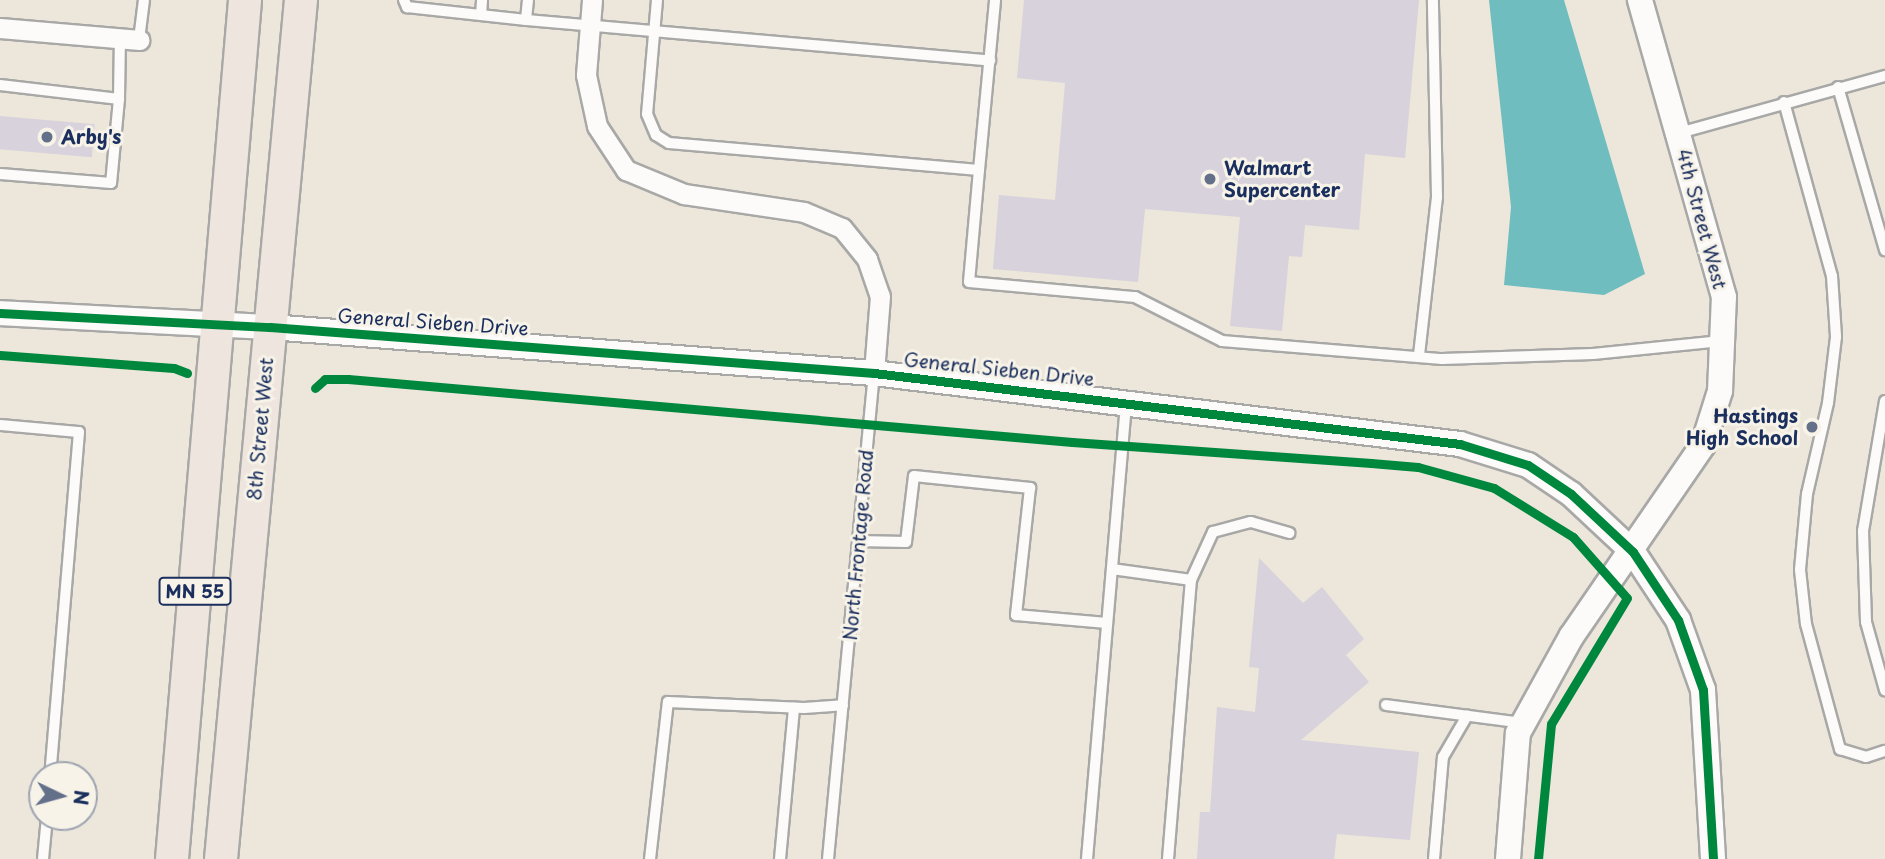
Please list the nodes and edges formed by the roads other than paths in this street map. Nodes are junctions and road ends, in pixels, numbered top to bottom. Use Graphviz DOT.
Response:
graph roads {
  1 [pos="144,0"];
  2 [pos="246,0"];
  3 [pos="301,0"];
  4 [pos="404,0"];
  5 [pos="482,0"];
  6 [pos="528,0"];
  7 [pos="592,0"];
  8 [pos="657,0"];
  9 [pos="996,0"];
  10 [pos="1433,0"];
  11 [pos="1640,0"];
  12 [pos="481,15"];
  13 [pos="526,20"];
  14 [pos="590,26"];
  15 [pos="0,28"];
  16 [pos="654,34"];
  17 [pos="130,39"];
  18 [pos="990,61"];
  19 [pos="1885,76"];
  20 [pos="0,85"];
  21 [pos="1838,86"];
  22 [pos="119,99"];
  23 [pos="1784,102"];
  24 [pos="1679,132"];
  25 [pos="979,170"];
  26 [pos="0,174"];
  27 [pos="1885,250"];
  28 [pos="0,313"];
  29 [pos="219,324"];
  30 [pos="270,327"];
  31 [pos="1725,340"];
  32 [pos="1419,355"];
  33 [pos="874,373"];
  34 [pos="1126,401"];
  35 [pos="1885,401"];
  36 [pos="0,425"];
  37 [pos="1289,533"];
  38 [pos="858,541"];
  39 [pos="1633,552"];
  40 [pos="1112,569"];
  41 [pos="1191,580"];
  42 [pos="1107,623"];
  43 [pos="1885,690"];
  44 [pos="843,705"];
  45 [pos="1386,705"];
  46 [pos="794,708"];
  47 [pos="1467,716"];
  48 [pos="1524,723"];
  49 [pos="1885,751"];
  50 [pos="51,761"];
  51 [pos="46,831"];
  52 [pos="43,859"];
  53 [pos="172,859"];
  54 [pos="221,859"];
  55 [pos="650,859"];
  56 [pos="780,859"];
  57 [pos="828,859"];
  58 [pos="1087,859"];
  59 [pos="1168,859"];
  60 [pos="1434,859"];
  61 [pos="1508,859"];
  62 [pos="1713,859"];
  1 -- 17 [label="lane"];
  2 -- 29 [label="highway, MN 55"];
  3 -- 30 [label="highway, 8th Street West / MN 55"];
  4 -- 12 [label="lane"];
  5 -- 12 [label="lane"];
  6 -- 13 [label="lane"];
  7 -- 14 [label="street, North Frontage Road"];
  8 -- 16 [label="lane"];
  9 -- 18 [label="lane"];
  10 -- 32 [label="lane"];
  11 -- 24 [label="street, 4th Street West"];
  12 -- 13 [label="lane"];
  13 -- 14 [label="lane"];
  14 -- 16 [label="lane"];
  14 -- 33 [label="street, North Frontage Road"];
  15 -- 17 [label="street"];
  16 -- 18 [label="lane"];
  16 -- 25 [label="lane"];
  17 -- 22 [label="lane"];
  18 -- 25 [label="lane"];
  19 -- 21 [label="lane"];
  20 -- 22 [label="lane"];
  21 -- 23 [label="lane"];
  21 -- 27 [label="lane"];
  22 -- 26 [label="lane"];
  23 -- 24 [label="lane"];
  23 -- 49 [label="lane"];
  24 -- 31 [label="street, 4th Street West"];
  25 -- 32 [label="lane"];
  28 -- 29 [label="street, General Sieben Drive"];
  29 -- 30 [label="street, General Sieben Drive"];
  29 -- 53 [label="highway, MN 55"];
  30 -- 33 [label="street, General Sieben Drive"];
  30 -- 54 [label="highway, 8th Street West / MN 55"];
  31 -- 32 [label="lane"];
  31 -- 39 [label="street, 4th Street West"];
  33 -- 34 [label="street, General Sieben Drive"];
  33 -- 38 [label="lane, North Frontage Road"];
  34 -- 39 [label="street, General Sieben Drive"];
  34 -- 40 [label="lane"];
  35 -- 43 [label="lane"];
  36 -- 50 [label="lane"];
  37 -- 41 [label="lane"];
  38 -- 42 [label="lane"];
  38 -- 44 [label="lane, North Frontage Road"];
  39 -- 48 [label="street, 4th Street West"];
  39 -- 62 [label="street, General Sieben Drive"];
  40 -- 41 [label="lane"];
  40 -- 42 [label="lane"];
  41 -- 59 [label="lane"];
  42 -- 58 [label="lane"];
  44 -- 46 [label="lane"];
  44 -- 57 [label="lane, North Frontage Road"];
  45 -- 47 [label="lane"];
  46 -- 55 [label="lane"];
  46 -- 56 [label="lane"];
  47 -- 48 [label="lane"];
  47 -- 60 [label="lane"];
  48 -- 61 [label="street, 4th Street West"];
  51 -- 52 [label="lane"];
}
